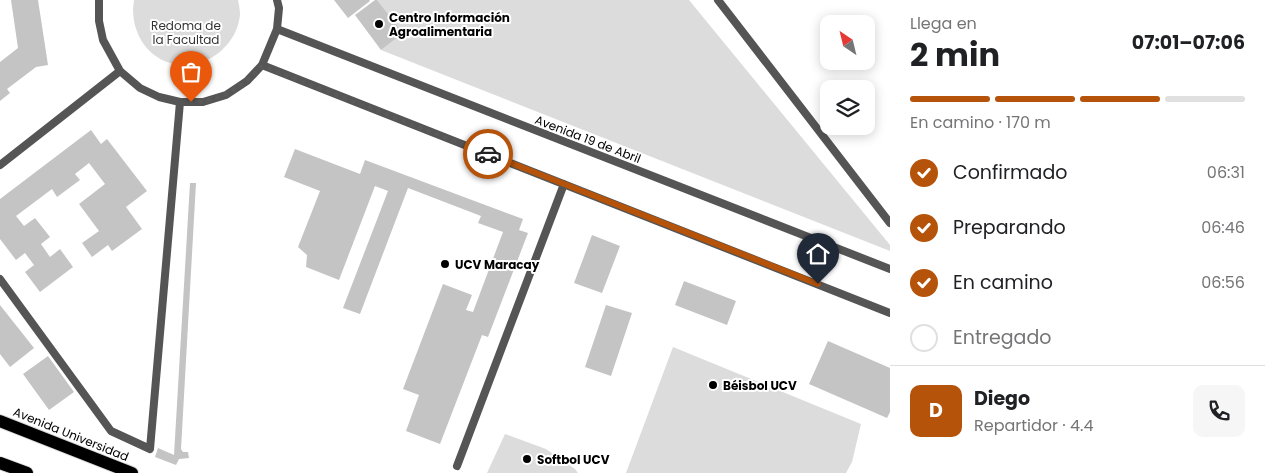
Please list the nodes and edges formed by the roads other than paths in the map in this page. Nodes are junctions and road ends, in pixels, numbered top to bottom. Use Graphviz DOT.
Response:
graph roads {
  1 [pos="99,0"];
  2 [pos="277,0"];
  3 [pos="718,0"];
  4 [pos="277,29"];
  5 [pos="262,66"];
  6 [pos="120,71"];
  7 [pos="180,102"];
  8 [pos="0,165"];
  9 [pos="564,184"];
  10 [pos="890,223"];
  11 [pos="890,269"];
  12 [pos="0,279"];
  13 [pos="890,313"];
  14 [pos="0,421"];
  15 [pos="0,463"];
  16 [pos="457,466"];
  17 [pos="26,473"];
  18 [pos="132,473"];
  1 -- 6 [label="lane"];
  2 -- 4 [label="lane"];
  3 -- 10 [label="lane"];
  4 -- 5 [label="lane"];
  4 -- 11 [label="lane, Avenida 19 de Abril"];
  5 -- 7 [label="lane"];
  5 -- 9 [label="lane"];
  6 -- 7 [label="lane"];
  6 -- 8 [label="lane"];
  7 -- 12 [label="lane"];
  9 -- 13 [label="lane"];
  9 -- 16 [label="lane"];
  14 -- 18 [label="main road, Avenida Universidad"];
  15 -- 17 [label="main road"];
}
